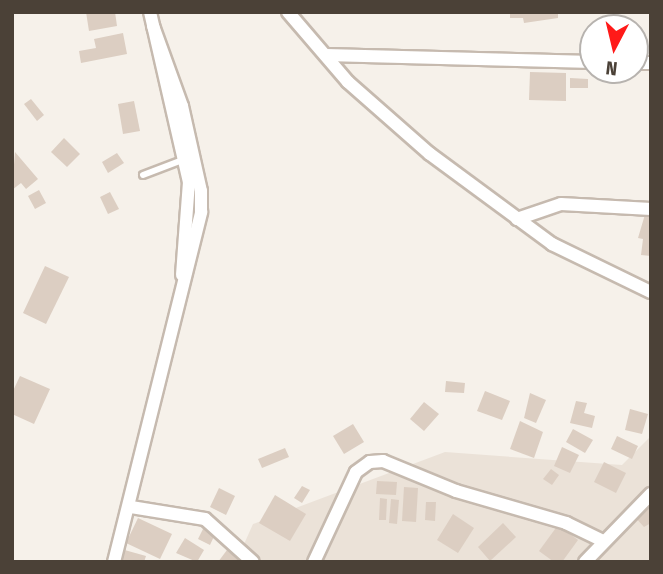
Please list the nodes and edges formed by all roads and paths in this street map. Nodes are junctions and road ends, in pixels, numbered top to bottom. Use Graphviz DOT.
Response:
graph roads {
  1 [pos="150,12"];
  2 [pos="288,12"];
  3 [pos="326,55"];
  4 [pos="579,62"];
  5 [pos="189,158"];
  6 [pos="143,175"];
  7 [pos="651,209"];
  8 [pos="517,219"];
  9 [pos="651,292"];
  10 [pos="651,494"];
  11 [pos="131,507"];
  12 [pos="603,541"];
  13 [pos="114,562"];
  14 [pos="253,562"];
  15 [pos="314,562"];
  16 [pos="585,562"];
  1 -- 5 [label="street"];
  2 -- 3 [label="street"];
  3 -- 4 [label="street"];
  3 -- 8 [label="street"];
  5 -- 6 [label="lane"];
  5 -- 11 [label="street"];
  7 -- 8 [label="street"];
  8 -- 9 [label="street"];
  10 -- 12 [label="street"];
  11 -- 13 [label="street"];
  11 -- 14 [label="street"];
  12 -- 15 [label="street"];
  12 -- 16 [label="street"];
}
